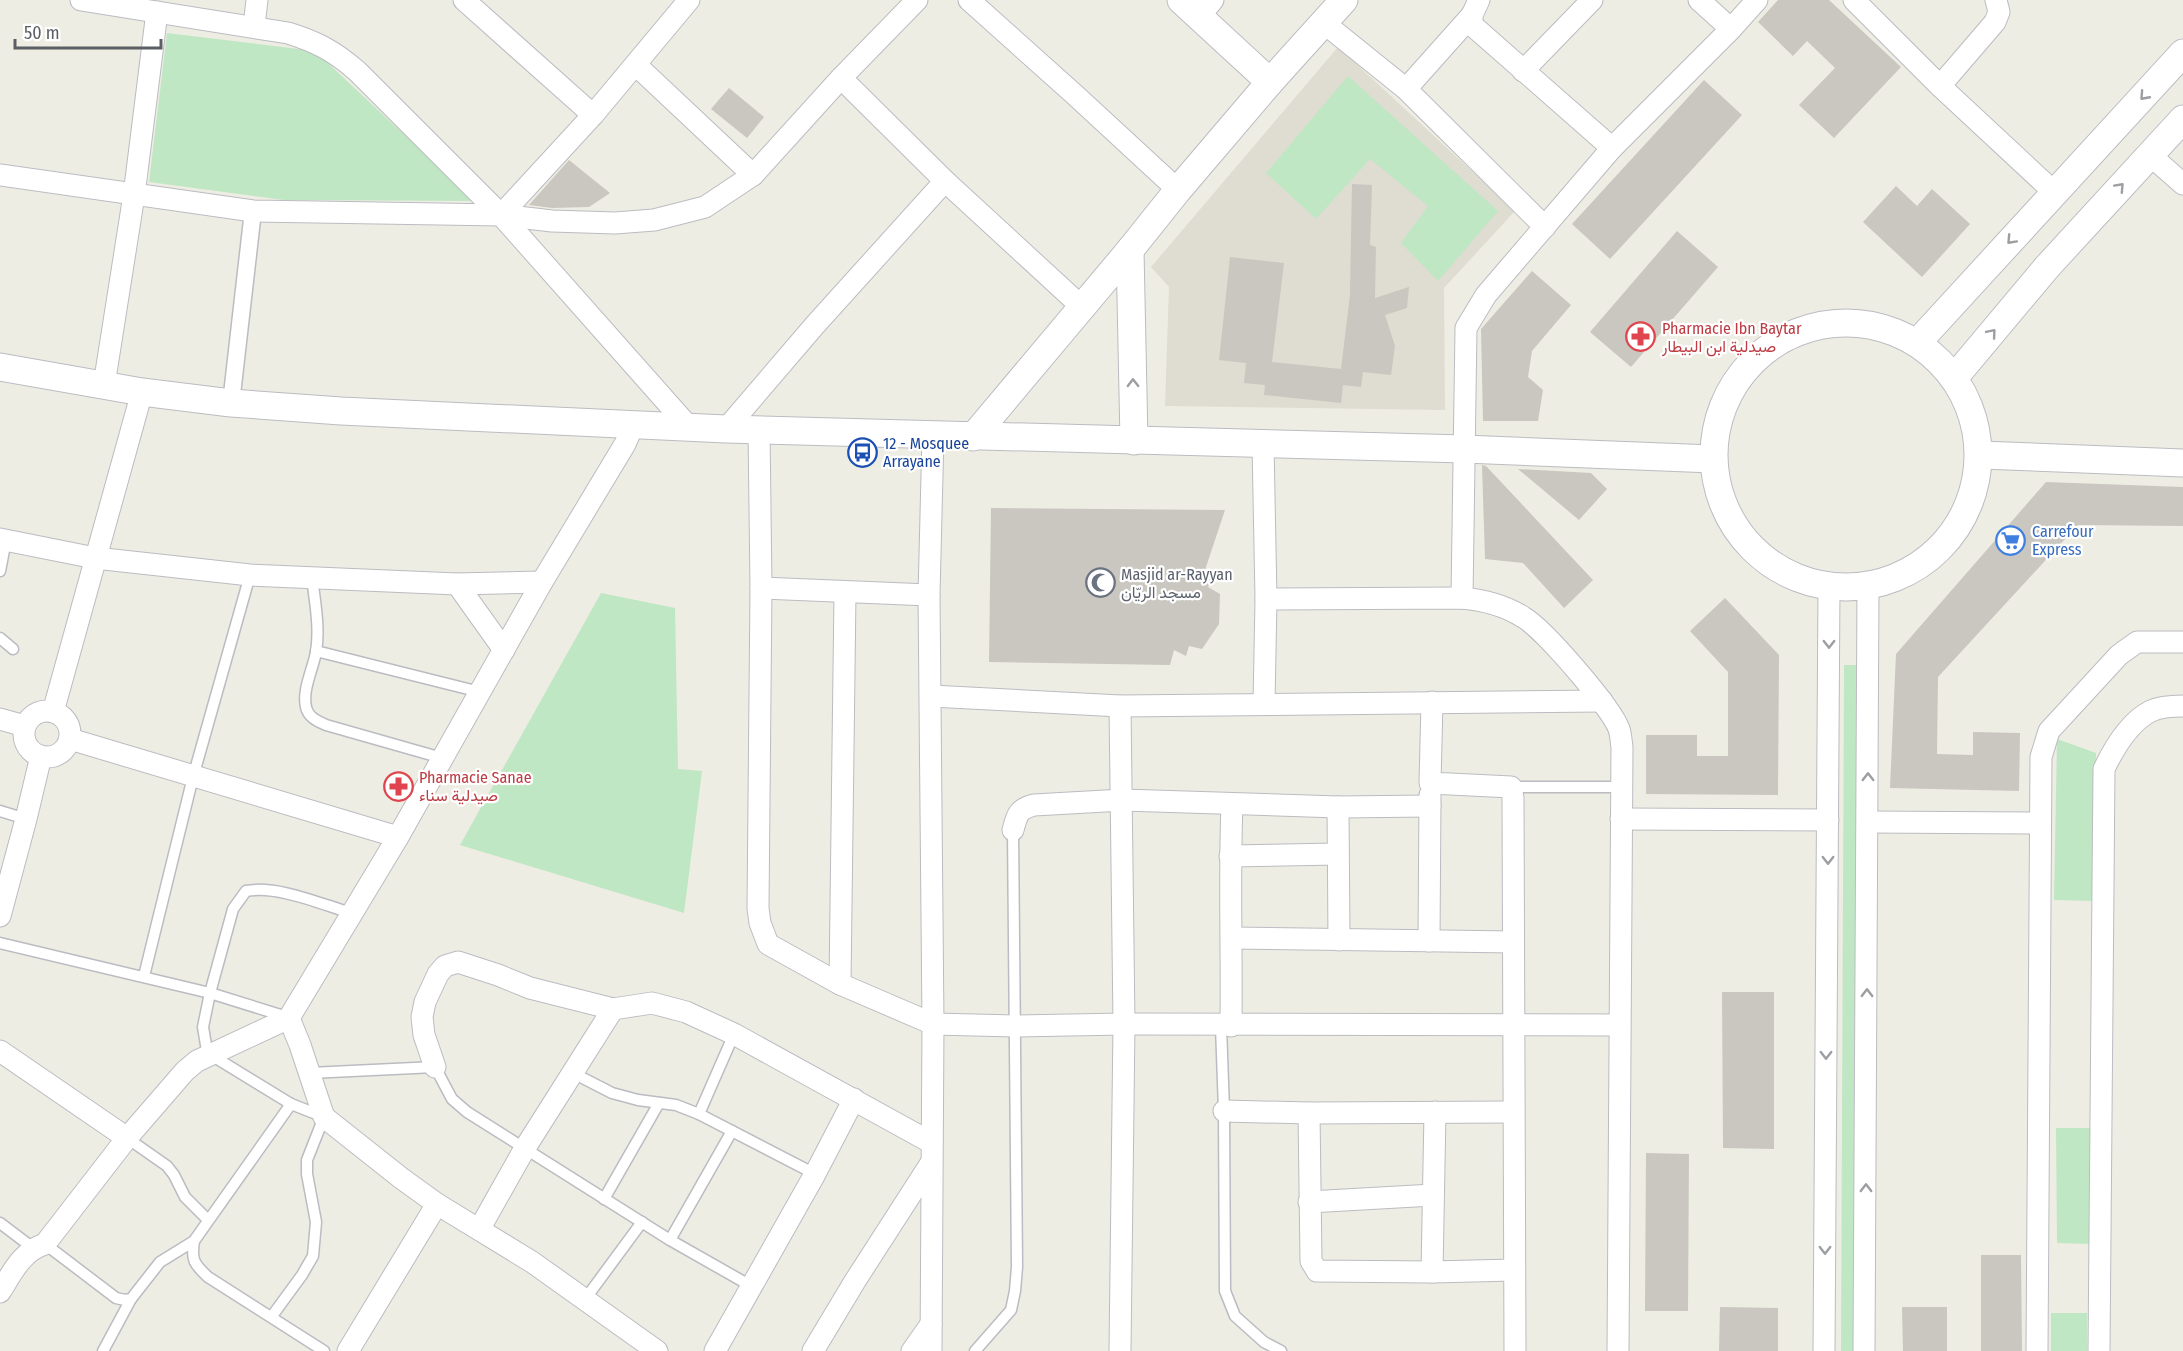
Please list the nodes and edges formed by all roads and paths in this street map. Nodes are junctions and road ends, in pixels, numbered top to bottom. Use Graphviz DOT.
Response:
graph roads {
  1 [pos="81,0"];
  2 [pos="257,0"];
  3 [pos="464,0"];
  4 [pos="689,0"];
  5 [pos="917,0"];
  6 [pos="969,0"];
  7 [pos="1344,0"];
  8 [pos="1592,0"];
  9 [pos="1699,0"];
  10 [pos="1757,0"];
  11 [pos="1854,0"];
  12 [pos="2001,4"];
  13 [pos="1198,5"];
  14 [pos="1476,7"];
  15 [pos="157,12"];
  16 [pos="1324,22"];
  17 [pos="254,26"];
  18 [pos="1731,29"];
  19 [pos="2183,53"];
  20 [pos="636,65"];
  21 [pos="1523,71"];
  22 [pos="841,78"];
  23 [pos="1270,82"];
  24 [pos="1941,86"];
  25 [pos="1406,89"];
  26 [pos="593,115"];
  27 [pos="2183,119"];
  28 [pos="1612,148"];
  29 [pos="2150,155"];
  30 [pos="0,175"];
  31 [pos="753,175"];
  32 [pos="945,181"];
  33 [pos="2183,184"];
  34 [pos="1178,190"];
  35 [pos="2055,193"];
  36 [pos="134,195"];
  37 [pos="253,212"];
  38 [pos="501,215"];
  39 [pos="1545,226"];
  40 [pos="1130,250"];
  41 [pos="1082,307"];
  42 [pos="1917,343"];
  43 [pos="0,367"];
  44 [pos="1954,378"];
  45 [pos="104,385"];
  46 [pos="142,392"];
  47 [pos="231,403"];
  48 [pos="634,424"];
  49 [pos="688,426"];
  50 [pos="726,429"];
  51 [pos="759,430"];
  52 [pos="933,435"];
  53 [pos="973,437"];
  54 [pos="1134,441"];
  55 [pos="1263,444"];
  56 [pos="1464,449"];
  57 [pos="1981,455"];
  58 [pos="1713,459"];
  59 [pos="2183,463"];
  60 [pos="3,539"];
  61 [pos="95,558"];
  62 [pos="0,572"];
  63 [pos="250,575"];
  64 [pos="312,578"];
  65 [pos="542,582"];
  66 [pos="457,584"];
  67 [pos="1829,586"];
  68 [pos="1868,586"];
  69 [pos="761,588"];
  70 [pos="845,593"];
  71 [pos="929,595"];
  72 [pos="1462,598"];
  73 [pos="1266,599"];
  74 [pos="0,638"];
  75 [pos="2183,642"];
  76 [pos="13,649"];
  77 [pos="504,650"];
  78 [pos="316,651"];
  79 [pos="480,693"];
  80 [pos="931,696"];
  81 [pos="1602,701"];
  82 [pos="1432,702"];
  83 [pos="1264,704"];
  84 [pos="1120,706"];
  85 [pos="2183,706"];
  86 [pos="53,712"];
  87 [pos="0,719"];
  88 [pos="25,726"];
  89 [pos="70,739"];
  90 [pos="41,756"];
  91 [pos="442,758"];
  92 [pos="193,777"];
  93 [pos="1430,783"];
  94 [pos="1511,787"];
  95 [pos="1622,787"];
  96 [pos="1123,800"];
  97 [pos="1232,804"];
  98 [pos="1430,806"];
  99 [pos="1338,807"];
  100 [pos="0,811"];
  101 [pos="26,819"];
  102 [pos="1621,819"];
  103 [pos="1828,820"];
  104 [pos="1868,822"];
  105 [pos="2040,823"];
  106 [pos="1013,830"];
  107 [pos="398,837"];
  108 [pos="1338,854"];
  109 [pos="1230,856"];
  110 [pos="351,913"];
  111 [pos="0,916"];
  112 [pos="1232,938"];
  113 [pos="1339,940"];
  114 [pos="1430,941"];
  115 [pos="1513,942"];
  116 [pos="0,943"];
  117 [pos="144,976"];
  118 [pos="840,984"];
  119 [pos="210,993"];
  120 [pos="613,1009"];
  121 [pos="289,1018"];
  122 [pos="933,1024"];
  123 [pos="1124,1024"];
  124 [pos="1512,1025"];
  125 [pos="1619,1025"];
  126 [pos="1016,1026"];
  127 [pos="1226,1026"];
  128 [pos="734,1034"];
  129 [pos="0,1052"];
  130 [pos="211,1054"];
  131 [pos="435,1067"];
  132 [pos="310,1073"];
  133 [pos="573,1073"];
  134 [pos="854,1099"];
  135 [pos="659,1103"];
  136 [pos="291,1104"];
  137 [pos="1224,1111"];
  138 [pos="1435,1112"];
  139 [pos="1513,1112"];
  140 [pos="1309,1113"];
  141 [pos="699,1114"];
  142 [pos="324,1117"];
  143 [pos="732,1131"];
  144 [pos="128,1138"];
  145 [pos="525,1148"];
  146 [pos="932,1153"];
  147 [pos="815,1174"];
  148 [pos="1433,1195"];
  149 [pos="604,1199"];
  150 [pos="1310,1202"];
  151 [pos="437,1204"];
  152 [pos="208,1220"];
  153 [pos="642,1222"];
  154 [pos="0,1223"];
  155 [pos="480,1228"];
  156 [pos="670,1240"];
  157 [pos="194,1241"];
  158 [pos="39,1246"];
  159 [pos="1514,1270"];
  160 [pos="1432,1272"];
  161 [pos="751,1286"];
  162 [pos="0,1292"];
  163 [pos="585,1298"];
  164 [pos="131,1299"];
  165 [pos="272,1316"];
  166 [pos="931,1324"];
  167 [pos="103,1351"];
  168 [pos="324,1351"];
  169 [pos="348,1351"];
  170 [pos="657,1351"];
  171 [pos="715,1351"];
  172 [pos="813,1351"];
  173 [pos="912,1351"];
  174 [pos="931,1351"];
  175 [pos="975,1351"];
  176 [pos="1120,1351"];
  177 [pos="1281,1351"];
  178 [pos="1515,1351"];
  179 [pos="1618,1351"];
  180 [pos="1824,1351"];
  181 [pos="1864,1351"];
  182 [pos="2037,1351"];
  183 [pos="2099,1351"];
  1 -- 15 [label="street"];
  2 -- 17 [label="street"];
  3 -- 26 [label="street"];
  4 -- 20 [label="street"];
  5 -- 22 [label="street"];
  6 -- 34 [label="street"];
  7 -- 16 [label="street"];
  8 -- 21 [label="street"];
  9 -- 18 [label="street"];
  10 -- 18 [label="street"];
  11 -- 24 [label="street"];
  12 -- 24 [label="street"];
  13 -- 23 [label="street"];
  14 -- 21 [label="street"];
  14 -- 25 [label="street"];
  15 -- 17 [label="street"];
  15 -- 36 [label="street"];
  16 -- 23 [label="street"];
  16 -- 25 [label="street"];
  17 -- 38 [label="street"];
  18 -- 28 [label="street"];
  19 -- 35 [label="street, one-way"];
  20 -- 26 [label="street"];
  20 -- 31 [label="street"];
  21 -- 28 [label="street"];
  22 -- 31 [label="street"];
  22 -- 32 [label="street"];
  23 -- 34 [label="street"];
  24 -- 35 [label="street"];
  25 -- 39 [label="street"];
  26 -- 38 [label="street"];
  27 -- 29 [label="street"];
  28 -- 39 [label="street"];
  29 -- 33 [label="street"];
  44 -- 29 [label="street, one-way"];
  30 -- 36 [label="street"];
  31 -- 38 [label="street"];
  32 -- 41 [label="street"];
  32 -- 50 [label="street"];
  34 -- 40 [label="street"];
  35 -- 42 [label="street, one-way"];
  36 -- 37 [label="street"];
  36 -- 45 [label="street"];
  37 -- 38 [label="street"];
  37 -- 47 [label="street"];
  38 -- 49 [label="street"];
  39 -- 56 [label="street"];
  40 -- 41 [label="street"];
  54 -- 40 [label="street, one-way"];
  41 -- 53 [label="street"];
  42 -- 44 [label="street"];
  42 -- 58 [label="street"];
  43 -- 45 [label="street"];
  44 -- 57 [label="street"];
  45 -- 46 [label="street"];
  46 -- 47 [label="street"];
  46 -- 61 [label="street"];
  47 -- 48 [label="street"];
  48 -- 49 [label="street"];
  48 -- 65 [label="street"];
  49 -- 50 [label="street"];
  50 -- 51 [label="street"];
  51 -- 52 [label="street"];
  51 -- 69 [label="street"];
  52 -- 53 [label="street"];
  52 -- 71 [label="street"];
  53 -- 54 [label="street"];
  54 -- 55 [label="street"];
  55 -- 56 [label="street"];
  55 -- 73 [label="street"];
  56 -- 58 [label="street"];
  56 -- 72 [label="street"];
  57 -- 59 [label="street"];
  57 -- 68 [label="street"];
  58 -- 67 [label="street"];
  60 -- 61 [label="street"];
  60 -- 62 [label="lane"];
  61 -- 63 [label="street"];
  61 -- 86 [label="street"];
  63 -- 64 [label="street"];
  63 -- 92 [label="lane"];
  64 -- 66 [label="street"];
  64 -- 78 [label="lane"];
  65 -- 66 [label="street"];
  65 -- 77 [label="street"];
  66 -- 77 [label="street"];
  67 -- 68 [label="street"];
  67 -- 103 [label="street, one-way"];
  104 -- 68 [label="street, one-way"];
  69 -- 70 [label="street"];
  69 -- 118 [label="street"];
  70 -- 71 [label="street"];
  70 -- 118 [label="street"];
  71 -- 80 [label="street"];
  72 -- 73 [label="street"];
  72 -- 81 [label="street"];
  73 -- 83 [label="street"];
  74 -- 76 [label="lane"];
  75 -- 105 [label="street"];
  77 -- 79 [label="street"];
  78 -- 79 [label="lane"];
  78 -- 91 [label="lane"];
  79 -- 91 [label="street"];
  80 -- 84 [label="street"];
  80 -- 122 [label="street"];
  81 -- 82 [label="street"];
  81 -- 95 [label="street"];
  82 -- 83 [label="street"];
  82 -- 93 [label="street"];
  83 -- 84 [label="street"];
  84 -- 96 [label="street"];
  85 -- 183 [label="street"];
  86 -- 88 [label="street"];
  86 -- 89 [label="street"];
  87 -- 88 [label="street"];
  88 -- 90 [label="street"];
  89 -- 90 [label="street"];
  89 -- 92 [label="street"];
  90 -- 101 [label="street"];
  91 -- 107 [label="street"];
  92 -- 107 [label="street"];
  92 -- 117 [label="lane"];
  93 -- 94 [label="street"];
  93 -- 98 [label="street"];
  94 -- 95 [label="lane"];
  94 -- 115 [label="street"];
  95 -- 102 [label="street"];
  96 -- 97 [label="street"];
  96 -- 106 [label="street"];
  96 -- 123 [label="street"];
  97 -- 99 [label="street"];
  97 -- 109 [label="street"];
  98 -- 99 [label="street"];
  98 -- 114 [label="street"];
  99 -- 108 [label="street"];
  100 -- 101 [label="lane"];
  101 -- 111 [label="street"];
  102 -- 103 [label="street"];
  102 -- 125 [label="street"];
  103 -- 180 [label="street, one-way"];
  104 -- 105 [label="street"];
  181 -- 104 [label="street, one-way"];
  105 -- 182 [label="street"];
  106 -- 126 [label="lane"];
  107 -- 110 [label="street"];
  108 -- 109 [label="street"];
  108 -- 113 [label="street"];
  109 -- 112 [label="street"];
  110 -- 119 [label="lane"];
  110 -- 121 [label="street"];
  112 -- 113 [label="street"];
  112 -- 127 [label="street"];
  113 -- 114 [label="street"];
  114 -- 115 [label="street"];
  115 -- 124 [label="street"];
  116 -- 117 [label="lane"];
  117 -- 119 [label="lane"];
  118 -- 122 [label="street"];
  119 -- 121 [label="lane"];
  119 -- 130 [label="lane"];
  120 -- 128 [label="street"];
  120 -- 131 [label="street"];
  120 -- 133 [label="street"];
  121 -- 130 [label="street"];
  121 -- 132 [label="street"];
  122 -- 126 [label="street"];
  122 -- 146 [label="street"];
  123 -- 126 [label="street"];
  123 -- 127 [label="street"];
  123 -- 176 [label="street"];
  124 -- 125 [label="street"];
  124 -- 127 [label="street"];
  124 -- 139 [label="street"];
  125 -- 179 [label="street"];
  126 -- 175 [label="lane"];
  127 -- 137 [label="lane"];
  128 -- 134 [label="street"];
  128 -- 141 [label="lane"];
  129 -- 144 [label="street"];
  130 -- 136 [label="lane"];
  130 -- 144 [label="street"];
  131 -- 132 [label="lane"];
  131 -- 145 [label="lane"];
  132 -- 142 [label="street"];
  133 -- 135 [label="lane"];
  133 -- 145 [label="street"];
  134 -- 146 [label="street"];
  134 -- 147 [label="street"];
  135 -- 141 [label="lane"];
  135 -- 149 [label="lane"];
  136 -- 142 [label="lane"];
  136 -- 152 [label="lane"];
  137 -- 140 [label="street"];
  137 -- 177 [label="lane"];
  138 -- 139 [label="street"];
  138 -- 140 [label="street"];
  138 -- 148 [label="street"];
  139 -- 159 [label="street"];
  140 -- 150 [label="street"];
  141 -- 143 [label="lane"];
  142 -- 151 [label="street"];
  142 -- 165 [label="lane"];
  143 -- 147 [label="lane"];
  143 -- 156 [label="lane"];
  144 -- 152 [label="lane"];
  144 -- 158 [label="street"];
  145 -- 149 [label="lane"];
  145 -- 155 [label="street"];
  146 -- 166 [label="street"];
  146 -- 172 [label="street"];
  147 -- 161 [label="street"];
  148 -- 150 [label="street"];
  148 -- 160 [label="street"];
  149 -- 153 [label="lane"];
  150 -- 160 [label="street"];
  151 -- 155 [label="street"];
  151 -- 169 [label="street"];
  152 -- 157 [label="lane"];
  153 -- 156 [label="lane"];
  153 -- 163 [label="lane"];
  154 -- 158 [label="lane"];
  155 -- 163 [label="street"];
  156 -- 161 [label="lane"];
  157 -- 164 [label="lane"];
  157 -- 165 [label="lane"];
  158 -- 162 [label="street"];
  158 -- 164 [label="lane"];
  159 -- 160 [label="street"];
  159 -- 178 [label="street"];
  161 -- 171 [label="street"];
  163 -- 170 [label="street"];
  164 -- 167 [label="lane"];
  165 -- 168 [label="lane"];
  166 -- 173 [label="street"];
  166 -- 174 [label="street"];
}
